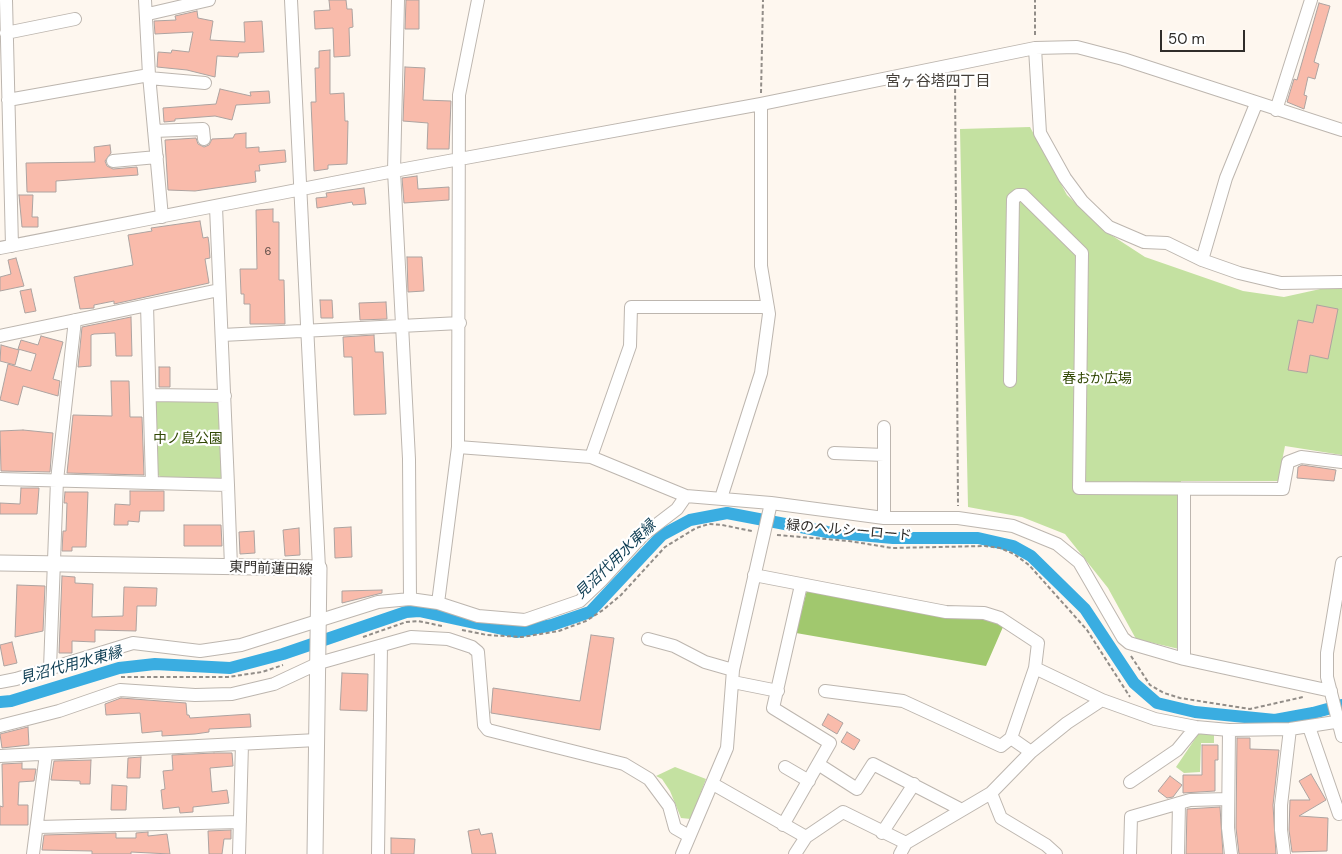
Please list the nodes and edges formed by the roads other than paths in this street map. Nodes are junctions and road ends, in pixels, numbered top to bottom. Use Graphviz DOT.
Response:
graph roads {
  1 [pos="6,0"];
  2 [pos="146,0"];
  3 [pos="209,0"];
  4 [pos="291,0"];
  5 [pos="398,0"];
  6 [pos="478,0"];
  7 [pos="1311,0"];
  8 [pos="148,14"];
  9 [pos="75,19"];
  10 [pos="6,34"];
  11 [pos="1035,48"];
  12 [pos="149,76"];
  13 [pos="205,83"];
  14 [pos="8,100"];
  15 [pos="760,104"];
  16 [pos="1256,104"];
  17 [pos="1276,110"];
  18 [pos="1342,130"];
  19 [pos="154,131"];
  20 [pos="204,139"];
  21 [pos="157,158"];
  22 [pos="458,160"];
  23 [pos="113,161"];
  24 [pos="394,171"];
  25 [pos="300,190"];
  26 [pos="216,207"];
  27 [pos="162,217"];
  28 [pos="6,247"];
  29 [pos="1202,260"];
  30 [pos="1342,282"];
  31 [pos="219,290"];
  32 [pos="147,305"];
  33 [pos="768,307"];
  34 [pos="75,320"];
  35 [pos="460,323"];
  36 [pos="401,326"];
  37 [pos="307,331"];
  38 [pos="222,335"];
  39 [pos="0,336"];
  40 [pos="1010,381"];
  41 [pos="150,395"];
  42 [pos="225,396"];
  43 [pos="884,426"];
  44 [pos="458,447"];
  45 [pos="834,453"];
  46 [pos="884,455"];
  47 [pos="591,457"];
  48 [pos="1342,462"];
  49 [pos="0,479"];
  50 [pos="57,480"];
  51 [pos="152,483"];
  52 [pos="228,485"];
  53 [pos="1184,489"];
  54 [pos="686,496"];
  55 [pos="721,498"];
  56 [pos="770,507"];
  57 [pos="884,518"];
  58 [pos="0,563"];
  59 [pos="1342,563"];
  60 [pos="55,564"];
  61 [pos="231,567"];
  62 [pos="319,568"];
  63 [pos="754,575"];
  64 [pos="801,584"];
  65 [pos="410,599"];
  66 [pos="438,603"];
  67 [pos="318,625"];
  68 [pos="648,639"];
  69 [pos="381,646"];
  70 [pos="319,656"];
  71 [pos="1184,660"];
  72 [pos="50,668"];
  73 [pos="1035,668"];
  74 [pos="733,676"];
  75 [pos="0,682"];
  76 [pos="778,691"];
  77 [pos="825,691"];
  78 [pos="1331,694"];
  79 [pos="1102,700"];
  80 [pos="1339,720"];
  81 [pos="0,726"];
  82 [pos="1196,727"];
  83 [pos="1309,727"];
  84 [pos="1290,729"];
  85 [pos="1229,730"];
  86 [pos="1342,736"];
  87 [pos="1011,738"];
  88 [pos="316,740"];
  89 [pos="242,744"];
  90 [pos="1031,752"];
  91 [pos="46,754"];
  92 [pos="0,756"];
  93 [pos="818,764"];
  94 [pos="785,767"];
  95 [pos="809,781"];
  96 [pos="1130,782"];
  97 [pos="713,784"];
  98 [pos="914,784"];
  99 [pos="991,793"];
  100 [pos="1228,799"];
  101 [pos="1179,803"];
  102 [pos="962,810"];
  103 [pos="1339,814"];
  104 [pos="240,822"];
  105 [pos="783,824"];
  106 [pos="38,827"];
  107 [pos="882,833"];
  108 [pos="689,836"];
  109 [pos="806,837"];
  110 [pos="903,848"];
  111 [pos="33,854"];
  112 [pos="239,854"];
  113 [pos="315,854"];
  114 [pos="378,854"];
  115 [pos="682,854"];
  116 [pos="795,854"];
  117 [pos="1056,854"];
  118 [pos="1130,854"];
  119 [pos="1178,854"];
  120 [pos="1231,854"];
  121 [pos="1284,854"];
  1 -- 10 [label="street"];
  2 -- 8 [label="street"];
  3 -- 8 [label="street"];
  4 -- 25 [label="street"];
  5 -- 24 [label="street"];
  6 -- 22 [label="street"];
  7 -- 17 [label="street"];
  8 -- 12 [label="street"];
  9 -- 10 [label="street"];
  10 -- 14 [label="street"];
  11 -- 15 [label="street"];
  11 -- 16 [label="street"];
  11 -- 29 [label="street"];
  12 -- 13 [label="street"];
  12 -- 14 [label="street"];
  12 -- 19 [label="street"];
  14 -- 28 [label="street"];
  15 -- 22 [label="street"];
  15 -- 33 [label="street"];
  16 -- 17 [label="street"];
  16 -- 29 [label="street"];
  17 -- 18 [label="street"];
  19 -- 20 [label="street"];
  19 -- 21 [label="street"];
  21 -- 23 [label="street"];
  21 -- 27 [label="street"];
  22 -- 24 [label="street"];
  22 -- 35 [label="street"];
  24 -- 25 [label="street"];
  24 -- 36 [label="street"];
  25 -- 26 [label="street"];
  25 -- 37 [label="street"];
  26 -- 27 [label="street"];
  26 -- 31 [label="street"];
  27 -- 28 [label="street"];
  29 -- 30 [label="street"];
  31 -- 32 [label="street"];
  31 -- 38 [label="street"];
  32 -- 34 [label="street"];
  32 -- 41 [label="street"];
  33 -- 47 [label="street"];
  33 -- 55 [label="street"];
  34 -- 39 [label="street"];
  34 -- 50 [label="street"];
  35 -- 36 [label="street"];
  35 -- 44 [label="street"];
  36 -- 37 [label="street"];
  36 -- 65 [label="street"];
  37 -- 38 [label="street"];
  37 -- 62 [label="street"];
  38 -- 42 [label="street"];
  40 -- 53 [label="street"];
  41 -- 42 [label="street"];
  41 -- 51 [label="street"];
  42 -- 52 [label="street"];
  43 -- 46 [label="street"];
  44 -- 47 [label="street"];
  44 -- 66 [label="street"];
  45 -- 46 [label="street"];
  46 -- 57 [label="street"];
  47 -- 54 [label="street"];
  48 -- 53 [label="street"];
  49 -- 50 [label="street"];
  50 -- 51 [label="street"];
  50 -- 60 [label="street"];
  51 -- 52 [label="street"];
  52 -- 61 [label="street"];
  53 -- 71 [label="street"];
  54 -- 55 [label="street"];
  54 -- 66 [label="street"];
  55 -- 56 [label="street"];
  56 -- 57 [label="street"];
  56 -- 63 [label="street"];
  57 -- 71 [label="street"];
  58 -- 60 [label="main road, 東門前蓮田線"];
  59 -- 78 [label="street"];
  60 -- 61 [label="main road, 東門前蓮田線"];
  60 -- 72 [label="street"];
  61 -- 62 [label="main road, 東門前蓮田線"];
  62 -- 67 [label="main road, 東門前蓮田線"];
  63 -- 64 [label="street"];
  63 -- 74 [label="street"];
  64 -- 73 [label="street"];
  64 -- 76 [label="street"];
  65 -- 66 [label="street"];
  65 -- 67 [label="street"];
  67 -- 70 [label="main road, 東門前蓮田線"];
  67 -- 72 [label="street"];
  68 -- 74 [label="street"];
  69 -- 70 [label="street"];
  69 -- 108 [label="street"];
  69 -- 114 [label="street"];
  70 -- 81 [label="street"];
  70 -- 88 [label="main road, 東門前蓮田線"];
  71 -- 78 [label="street"];
  72 -- 75 [label="street"];
  73 -- 79 [label="street"];
  73 -- 87 [label="street"];
  74 -- 76 [label="street"];
  74 -- 97 [label="street"];
  76 -- 93 [label="street"];
  77 -- 87 [label="street"];
  78 -- 80 [label="street"];
  79 -- 82 [label="street"];
  79 -- 90 [label="street"];
  80 -- 83 [label="street"];
  80 -- 86 [label="street"];
  82 -- 85 [label="street"];
  82 -- 96 [label="street"];
  83 -- 84 [label="street"];
  83 -- 103 [label="street"];
  84 -- 85 [label="street"];
  84 -- 121 [label="street"];
  85 -- 100 [label="street"];
  87 -- 90 [label="street"];
  88 -- 89 [label="street"];
  88 -- 113 [label="main road, 東門前蓮田線"];
  89 -- 91 [label="street"];
  89 -- 104 [label="street"];
  90 -- 99 [label="street"];
  91 -- 92 [label="street"];
  91 -- 106 [label="street"];
  93 -- 95 [label="street"];
  93 -- 98 [label="street"];
  94 -- 95 [label="street"];
  95 -- 105 [label="street"];
  97 -- 105 [label="street"];
  97 -- 108 [label="street"];
  98 -- 102 [label="street"];
  98 -- 107 [label="street"];
  99 -- 102 [label="street"];
  99 -- 117 [label="street"];
  100 -- 101 [label="street"];
  100 -- 120 [label="street"];
  101 -- 118 [label="street"];
  101 -- 119 [label="street"];
  102 -- 110 [label="street"];
  104 -- 106 [label="street"];
  104 -- 112 [label="street"];
  105 -- 109 [label="street"];
  106 -- 111 [label="street"];
  107 -- 109 [label="street"];
  107 -- 110 [label="street"];
  108 -- 115 [label="street"];
  109 -- 116 [label="street"];
}
